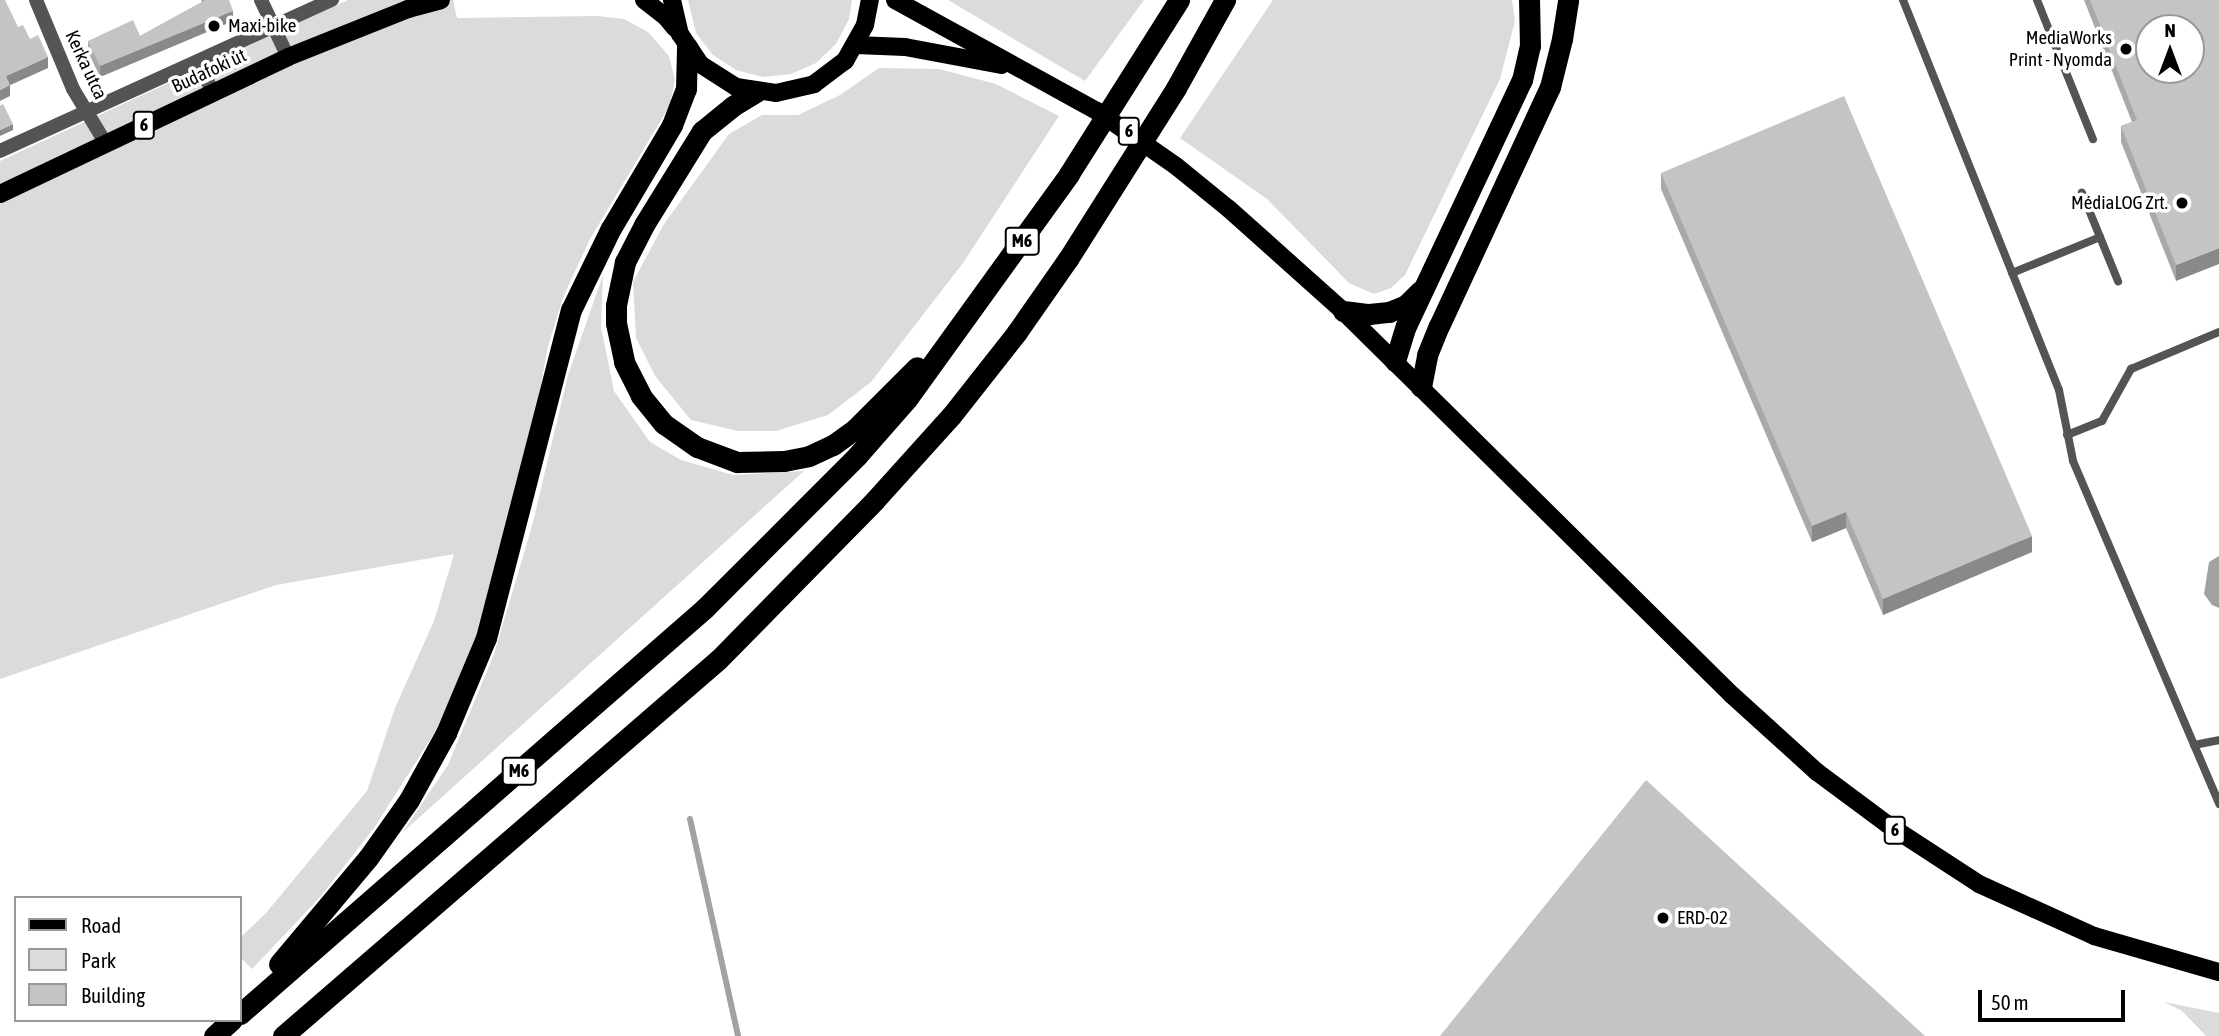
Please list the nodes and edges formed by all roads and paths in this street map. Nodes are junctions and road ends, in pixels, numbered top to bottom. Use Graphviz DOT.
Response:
graph roads {
  1 [pos="36,0"];
  2 [pos="261,0"];
  3 [pos="332,0"];
  4 [pos="441,0"];
  5 [pos="644,0"];
  6 [pos="672,0"];
  7 [pos="870,0"];
  8 [pos="894,0"];
  9 [pos="1180,0"];
  10 [pos="1225,0"];
  11 [pos="1237,0"];
  12 [pos="1530,0"];
  13 [pos="1568,0"];
  14 [pos="1903,0"];
  15 [pos="2037,0"];
  16 [pos="272,26"];
  17 [pos="683,40"];
  18 [pos="856,45"];
  19 [pos="288,57"];
  20 [pos="1194,57"];
  21 [pos="199,62"];
  22 [pos="1018,68"];
  23 [pos="756,92"];
  24 [pos="213,93"];
  25 [pos="87,114"];
  26 [pos="2093,139"];
  27 [pos="106,144"];
  28 [pos="0,152"];
  29 [pos="2082,193"];
  30 [pos="0,194"];
  31 [pos="2100,237"];
  32 [pos="2012,273"];
  33 [pos="2118,281"];
  34 [pos="1424,287"];
  35 [pos="975,307"];
  36 [pos="1343,311"];
  37 [pos="1438,326"];
  38 [pos="2219,332"];
  39 [pos="1395,362"];
  40 [pos="1421,387"];
  41 [pos="2067,435"];
  42 [pos="2219,740"];
  43 [pos="2194,745"];
  44 [pos="2219,804"];
  45 [pos="2219,972"];
  46 [pos="242,1006"];
  47 [pos="242,1012"];
  48 [pos="228,1022"];
  49 [pos="214,1036"];
  50 [pos="283,1036"];
  1 -- 25 [label="street, Kerka utca"];
  2 -- 16 [label="street"];
  3 -- 16 [label="street, Budafoki út"];
  4 -- 19 [label="main road, Budafoki út / 6"];
  5 -- 17 [label="main road"];
  6 -- 17 [label="main road"];
  7 -- 18 [label="main road"];
  8 -- 22 [label="main road, 6"];
  9 -- 35 [label="highway, M6"];
  10 -- 20 [label="highway, M6"];
  11 -- 20 [label="highway"];
  12 -- 34 [label="highway"];
  13 -- 37 [label="highway"];
  14 -- 32 [label="lane"];
  15 -- 26 [label="lane"];
  16 -- 19 [label="street"];
  16 -- 21 [label="street, Budafoki út"];
  17 -- 23 [label="main road"];
  17 -- 46 [label="highway"];
  18 -- 22 [label="main road, 6"];
  18 -- 23 [label="main road"];
  19 -- 24 [label="main road, Budafoki út / 6"];
  20 -- 50 [label="highway, M6"];
  21 -- 24 [label="street"];
  21 -- 25 [label="street, Budafoki út"];
  22 -- 36 [label="main road, 6"];
  23 -- 35 [label="highway"];
  24 -- 27 [label="main road, Budafoki út / 6"];
  25 -- 27 [label="street, Kerka utca"];
  25 -- 28 [label="street, Budafoki út"];
  27 -- 30 [label="main road, Budafoki út / 6"];
  29 -- 31 [label="lane"];
  31 -- 32 [label="lane"];
  31 -- 33 [label="lane"];
  32 -- 41 [label="lane"];
  34 -- 36 [label="highway"];
  34 -- 39 [label="highway"];
  35 -- 47 [label="highway, M6"];
  36 -- 39 [label="main road, 6"];
  37 -- 39 [label="highway"];
  37 -- 40 [label="highway"];
  38 -- 41 [label="lane"];
  39 -- 40 [label="main road, 6"];
  40 -- 45 [label="main road, 6"];
  41 -- 43 [label="lane"];
  42 -- 43 [label="lane"];
  43 -- 44 [label="lane"];
  48 -- 49 [label="highway"];
}
